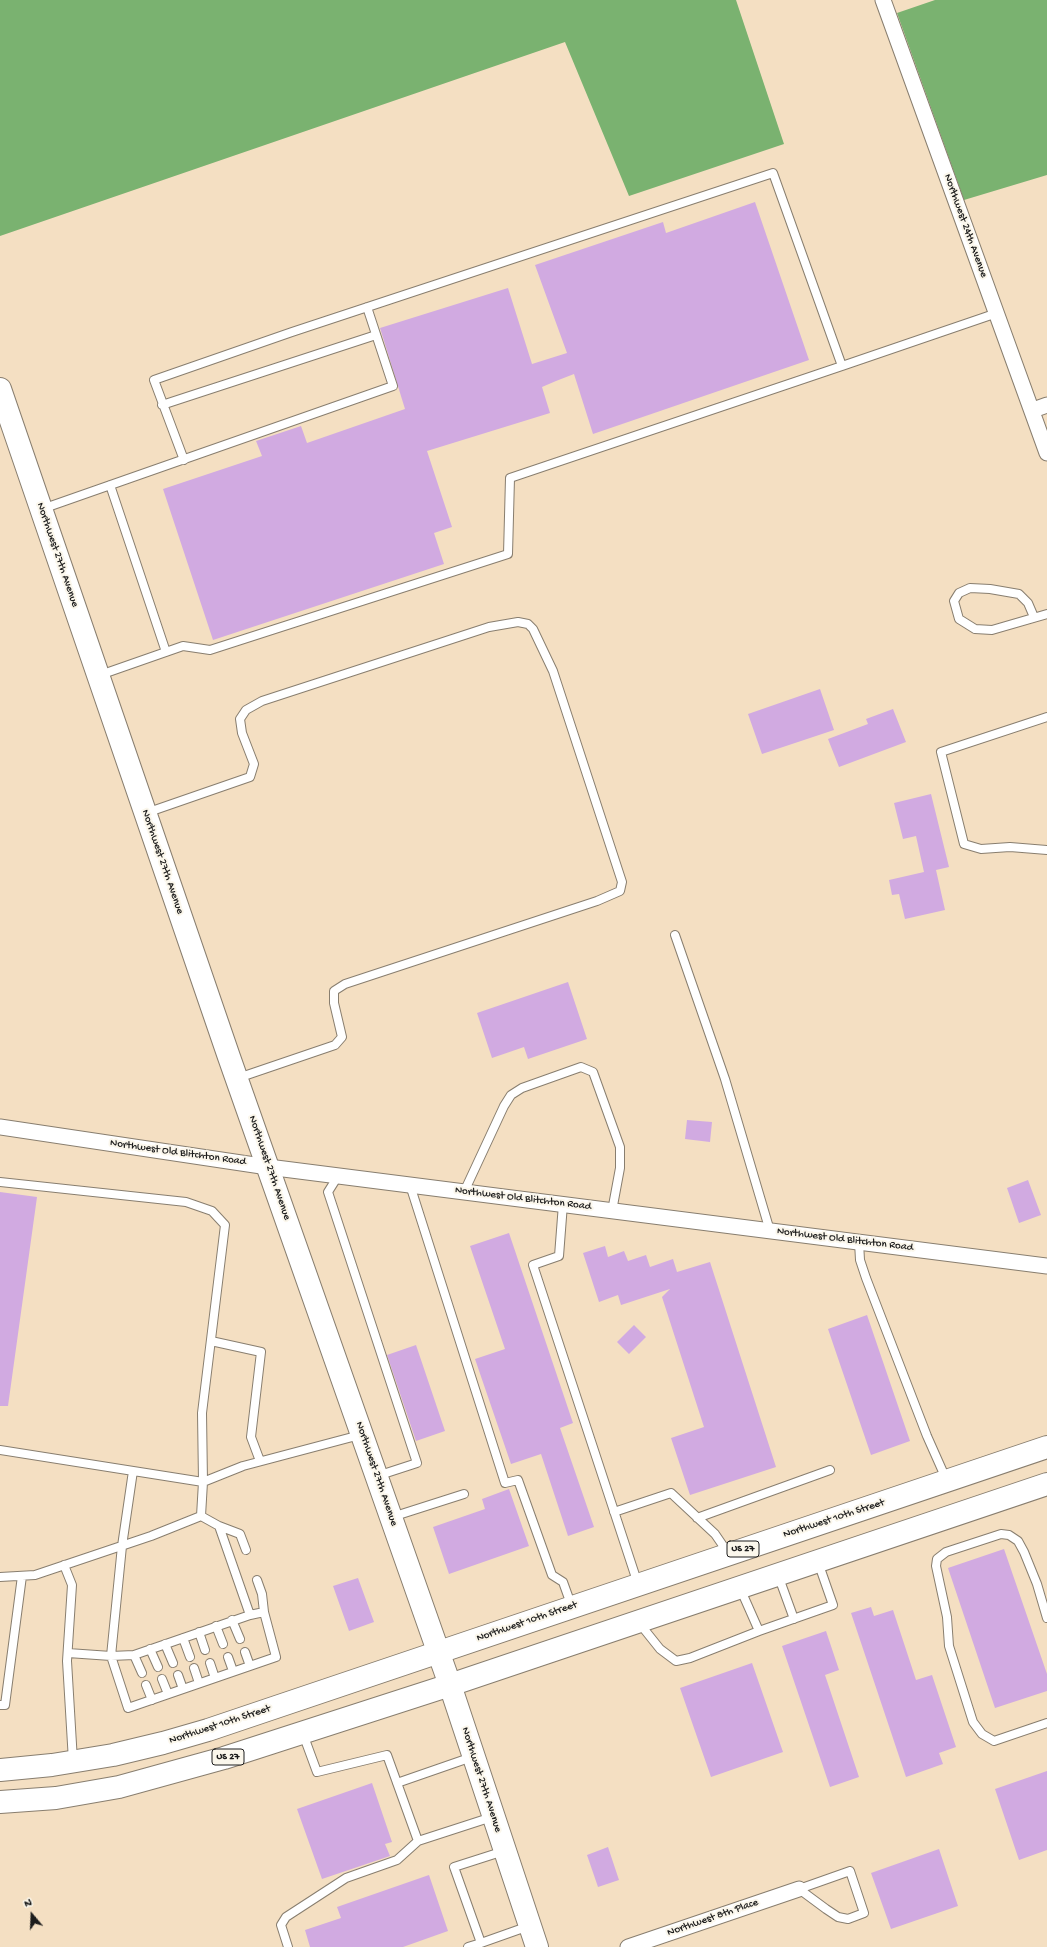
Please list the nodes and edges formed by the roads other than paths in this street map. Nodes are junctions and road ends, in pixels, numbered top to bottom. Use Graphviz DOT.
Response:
graph roads {
  1 [pos="883,0"];
  2 [pos="367,307"];
  3 [pos="997,314"];
  4 [pos="376,335"];
  5 [pos="842,366"];
  6 [pos="0,389"];
  7 [pos="162,405"];
  8 [pos="1047,405"];
  9 [pos="1033,410"];
  10 [pos="1047,453"];
  11 [pos="184,460"];
  12 [pos="110,485"];
  13 [pos="41,510"];
  14 [pos="1047,614"];
  15 [pos="1034,617"];
  16 [pos="166,652"];
  17 [pos="98,675"];
  18 [pos="1047,717"];
  19 [pos="146,813"];
  20 [pos="1047,850"];
  21 [pos="675,935"];
  22 [pos="237,1079"];
  23 [pos="0,1127"];
  24 [pos="268,1167"];
  25 [pos="338,1176"];
  26 [pos="0,1182"];
  27 [pos="410,1185"];
  28 [pos="464,1192"];
  29 [pos="563,1204"];
  30 [pos="612,1211"];
  31 [pos="770,1231"];
  32 [pos="859,1242"];
  33 [pos="1047,1266"];
  34 [pos="211,1341"];
  35 [pos="362,1434"];
  36 [pos="1046,1449"];
  37 [pos="0,1450"];
  38 [pos="260,1461"];
  39 [pos="830,1470"];
  40 [pos="133,1471"];
  41 [pos="377,1476"];
  42 [pos="947,1481"];
  43 [pos="203,1482"];
  44 [pos="1047,1484"];
  45 [pos="464,1494"];
  46 [pos="614,1512"];
  47 [pos="201,1516"];
  48 [pos="391,1518"];
  49 [pos="697,1518"];
  50 [pos="219,1526"];
  51 [pos="122,1546"];
  52 [pos="246,1550"];
  53 [pos="728,1554"];
  54 [pos="818,1561"];
  55 [pos="64,1565"];
  56 [pos="778,1574"];
  57 [pos="22,1576"];
  58 [pos="0,1577"];
  59 [pos="257,1580"];
  60 [pos="638,1585"];
  61 [pos="740,1587"];
  62 [pos="572,1607"];
  63 [pos="264,1612"];
  64 [pos="250,1615"];
  65 [pos="1047,1618"];
  66 [pos="794,1619"];
  67 [pos="232,1620"];
  68 [pos="638,1621"];
  69 [pos="216,1626"];
  70 [pos="759,1631"];
  71 [pos="199,1632"];
  72 [pos="183,1638"];
  73 [pos="240,1639"];
  74 [pos="165,1644"];
  75 [pos="223,1644"];
  76 [pos="150,1649"];
  77 [pos="205,1650"];
  78 [pos="245,1652"];
  79 [pos="438,1652"];
  80 [pos="68,1653"];
  81 [pos="134,1655"];
  82 [pos="111,1656"];
  83 [pos="190,1657"];
  84 [pos="228,1657"];
  85 [pos="173,1663"];
  86 [pos="210,1663"];
  87 [pos="250,1666"];
  88 [pos="158,1667"];
  89 [pos="194,1668"];
  90 [pos="233,1671"];
  91 [pos="142,1673"];
  92 [pos="178,1675"];
  93 [pos="215,1678"];
  94 [pos="162,1680"];
  95 [pos="199,1683"];
  96 [pos="450,1685"];
  97 [pos="146,1686"];
  98 [pos="183,1689"];
  99 [pos="168,1694"];
  100 [pos="152,1700"];
  101 [pos="0,1705"];
  102 [pos="1047,1723"];
  103 [pos="302,1733"];
  104 [pos="474,1756"];
  105 [pos="73,1762"];
  106 [pos="0,1770"];
  107 [pos="397,1783"];
  108 [pos="0,1802"];
  109 [pos="493,1817"];
  110 [pos="418,1841"];
  111 [pos="505,1851"];
  112 [pos="799,1889"];
  113 [pos="530,1926"];
  114 [pos="481,1943"];
  115 [pos="288,1947"];
  116 [pos="468,1947"];
  117 [pos="536,1947"];
  118 [pos="628,1947"];
  1 -- 3 [label="street, Northwest 24th Avenue"];
  2 -- 4 [label="lane"];
  2 -- 5 [label="lane"];
  2 -- 7 [label="lane"];
  3 -- 5 [label="lane"];
  3 -- 9 [label="street, Northwest 24th Avenue"];
  4 -- 7 [label="lane"];
  4 -- 11 [label="lane"];
  5 -- 16 [label="lane"];
  6 -- 13 [label="main road, Northwest 27th Avenue"];
  7 -- 11 [label="lane"];
  8 -- 9 [label="street"];
  9 -- 10 [label="street, Northwest 24th Avenue"];
  11 -- 12 [label="lane"];
  12 -- 13 [label="lane"];
  12 -- 16 [label="lane"];
  13 -- 17 [label="main road, Northwest 27th Avenue"];
  14 -- 15 [label="lane"];
  15 -- 15 [label="lane"];
  16 -- 17 [label="lane"];
  17 -- 19 [label="main road, Northwest 27th Avenue"];
  18 -- 20 [label="lane"];
  19 -- 22 [label="main road, Northwest 27th Avenue"];
  19 -- 22 [label="lane"];
  21 -- 31 [label="lane"];
  22 -- 24 [label="main road, Northwest 27th Avenue"];
  23 -- 24 [label="street, Northwest Old Blitchton Road"];
  24 -- 25 [label="street, Northwest Old Blitchton Road"];
  24 -- 35 [label="main road, Northwest 27th Avenue"];
  25 -- 27 [label="street, Northwest Old Blitchton Road"];
  25 -- 41 [label="lane"];
  26 -- 34 [label="lane"];
  27 -- 28 [label="street, Northwest Old Blitchton Road"];
  27 -- 62 [label="lane"];
  28 -- 29 [label="street, Northwest Old Blitchton Road"];
  28 -- 30 [label="lane"];
  29 -- 30 [label="street, Northwest Old Blitchton Road"];
  29 -- 46 [label="lane"];
  30 -- 31 [label="street, Northwest Old Blitchton Road"];
  31 -- 32 [label="street, Northwest Old Blitchton Road"];
  32 -- 33 [label="street, Northwest Old Blitchton Road"];
  32 -- 42 [label="lane"];
  34 -- 38 [label="lane"];
  34 -- 43 [label="lane"];
  35 -- 38 [label="lane"];
  35 -- 41 [label="main road, Northwest 27th Avenue"];
  36 -- 42 [label="main road, Northwest 10th Street / US 27"];
  37 -- 40 [label="lane"];
  38 -- 43 [label="lane"];
  39 -- 49 [label="lane"];
  40 -- 43 [label="lane"];
  40 -- 51 [label="lane"];
  41 -- 48 [label="main road, Northwest 27th Avenue"];
  42 -- 53 [label="main road, Northwest 10th Street / US 27"];
  43 -- 47 [label="lane"];
  44 -- 54 [label="main road, US 27"];
  45 -- 48 [label="lane"];
  46 -- 49 [label="lane"];
  46 -- 60 [label="lane"];
  47 -- 50 [label="lane"];
  47 -- 51 [label="lane"];
  48 -- 79 [label="main road, Northwest 27th Avenue"];
  49 -- 53 [label="lane"];
  50 -- 52 [label="lane"];
  50 -- 64 [label="lane"];
  51 -- 55 [label="lane"];
  51 -- 82 [label="lane"];
  53 -- 60 [label="main road, Northwest 10th Street / US 27"];
  53 -- 61 [label="main road"];
  54 -- 56 [label="main road, US 27"];
  54 -- 66 [label="lane"];
  55 -- 57 [label="lane"];
  55 -- 80 [label="lane"];
  56 -- 61 [label="main road, US 27"];
  56 -- 66 [label="lane"];
  57 -- 58 [label="lane"];
  57 -- 101 [label="lane"];
  59 -- 63 [label="lane"];
  60 -- 62 [label="main road, Northwest 10th Street / US 27"];
  61 -- 68 [label="main road, US 27"];
  61 -- 70 [label="lane"];
  62 -- 79 [label="main road, Northwest 10th Street / US 27"];
  63 -- 64 [label="lane"];
  63 -- 87 [label="lane"];
  64 -- 67 [label="lane"];
  65 -- 102 [label="lane"];
  66 -- 70 [label="lane"];
  67 -- 69 [label="lane"];
  67 -- 73 [label="lane"];
  68 -- 70 [label="lane"];
  68 -- 96 [label="main road, US 27"];
  69 -- 71 [label="lane"];
  69 -- 75 [label="lane"];
  71 -- 72 [label="lane"];
  71 -- 77 [label="lane"];
  72 -- 74 [label="lane"];
  72 -- 83 [label="lane"];
  74 -- 76 [label="lane"];
  74 -- 85 [label="lane"];
  76 -- 81 [label="lane"];
  76 -- 88 [label="lane"];
  78 -- 87 [label="lane"];
  79 -- 96 [label="main road, Northwest 27th Avenue"];
  79 -- 105 [label="main road, Northwest 10th Street / US 27"];
  80 -- 82 [label="lane"];
  80 -- 105 [label="lane"];
  81 -- 82 [label="lane"];
  81 -- 91 [label="lane"];
  82 -- 100 [label="lane"];
  84 -- 90 [label="lane"];
  86 -- 93 [label="lane"];
  87 -- 90 [label="lane"];
  89 -- 95 [label="lane"];
  90 -- 93 [label="lane"];
  92 -- 98 [label="lane"];
  93 -- 95 [label="lane"];
  94 -- 99 [label="lane"];
  95 -- 98 [label="lane"];
  96 -- 103 [label="main road, US 27"];
  96 -- 104 [label="main road, Northwest 27th Avenue"];
  97 -- 100 [label="lane"];
  98 -- 99 [label="lane"];
  99 -- 100 [label="lane"];
  103 -- 107 [label="lane"];
  103 -- 108 [label="main road, US 27"];
  104 -- 107 [label="lane"];
  104 -- 109 [label="main road, Northwest 27th Avenue"];
  105 -- 106 [label="main road, Northwest 10th Street / US 27"];
  107 -- 110 [label="lane"];
  109 -- 110 [label="lane"];
  109 -- 111 [label="main road, Northwest 27th Avenue"];
  110 -- 115 [label="lane"];
  111 -- 113 [label="main road, Northwest 27th Avenue"];
  111 -- 114 [label="lane"];
  112 -- 112 [label="lane"];
  112 -- 118 [label="street, Northwest 8th Place"];
  113 -- 114 [label="lane"];
  113 -- 117 [label="main road, Northwest 27th Avenue"];
  114 -- 116 [label="lane"];
}
